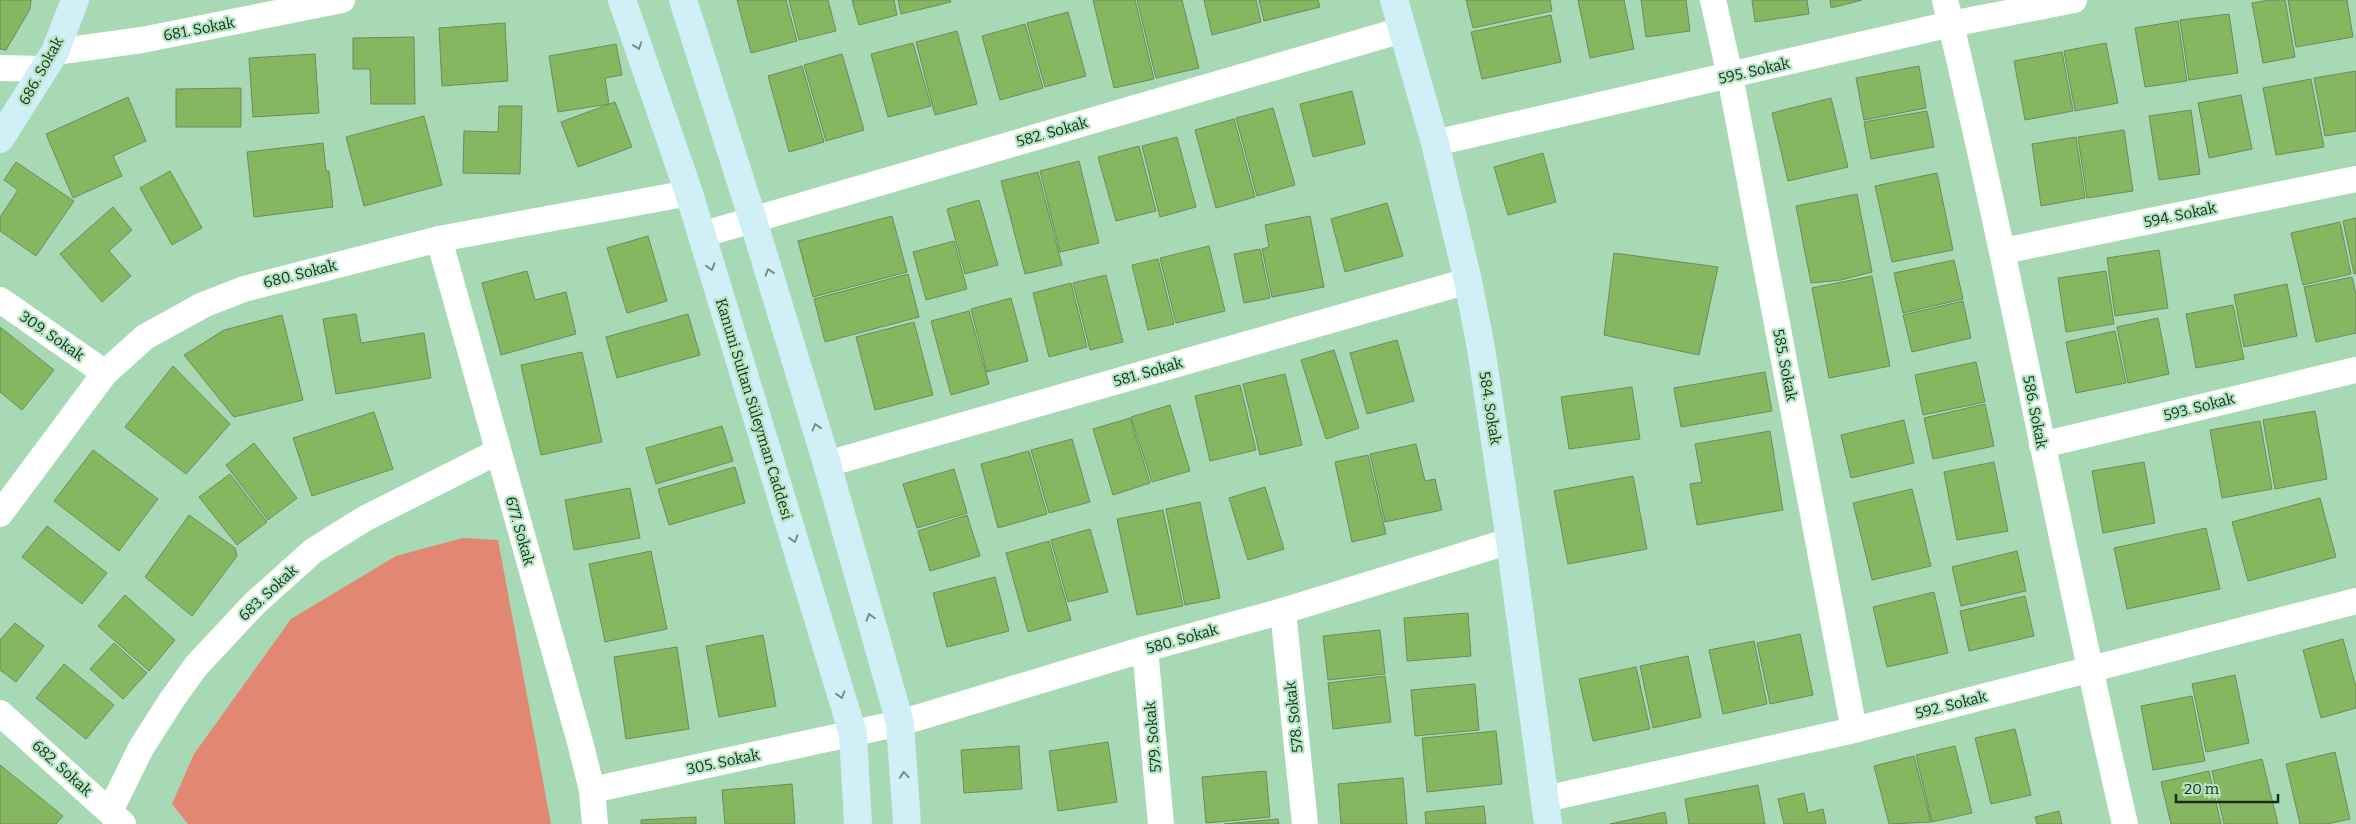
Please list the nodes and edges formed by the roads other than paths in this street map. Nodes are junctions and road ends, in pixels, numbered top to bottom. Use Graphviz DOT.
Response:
graph roads {
  1 [pos="75,0"];
  2 [pos="342,0"];
  3 [pos="622,0"];
  4 [pos="683,0"];
  5 [pos="1394,0"];
  6 [pos="1713,0"];
  7 [pos="2074,0"];
  8 [pos="1948,12"];
  9 [pos="1402,30"];
  10 [pos="50,60"];
  11 [pos="0,68"];
  12 [pos="1730,76"];
  13 [pos="0,139"];
  14 [pos="1435,143"];
  15 [pos="2356,179"];
  16 [pos="689,193"];
  17 [pos="753,220"];
  18 [pos="701,235"];
  19 [pos="439,239"];
  20 [pos="2003,251"];
  21 [pos="1468,281"];
  22 [pos="0,300"];
  23 [pos="2356,370"];
  24 [pos="104,373"];
  25 [pos="2042,445"];
  26 [pos="498,452"];
  27 [pos="827,464"];
  28 [pos="0,514"];
  29 [pos="1510,541"];
  30 [pos="2356,601"];
  31 [pos="1283,610"];
  32 [pos="1145,649"];
  33 [pos="2089,670"];
  34 [pos="0,713"];
  35 [pos="900,723"];
  36 [pos="1854,730"];
  37 [pos="853,734"];
  38 [pos="592,790"];
  39 [pos="1546,812"];
  40 [pos="117,817"];
  41 [pos="595,824"];
  42 [pos="858,824"];
  43 [pos="906,824"];
  44 [pos="1161,824"];
  45 [pos="1305,824"];
  46 [pos="2125,824"];
  1 -- 10 [label="street, 686. Sokak"];
  2 -- 10 [label="street, 681. Sokak"];
  3 -- 16 [label="street, Kanuni Sultan Süleyman Caddesi, one-way"];
  4 -- 17 [label="street"];
  5 -- 9 [label="street, 584. Sokak"];
  6 -- 12 [label="street, 585. Sokak"];
  7 -- 8 [label="street, 595. Sokak"];
  8 -- 12 [label="street, 595. Sokak"];
  8 -- 20 [label="street, 586. Sokak"];
  9 -- 14 [label="street, 584. Sokak"];
  9 -- 17 [label="street, 582. Sokak"];
  10 -- 11 [label="street, 681. Sokak"];
  10 -- 13 [label="street, 686. Sokak"];
  12 -- 14 [label="street, 595. Sokak"];
  12 -- 36 [label="street, 585. Sokak"];
  14 -- 21 [label="street, 584. Sokak"];
  15 -- 20 [label="street, 594. Sokak"];
  16 -- 18 [label="street, Kanuni Sultan Süleyman Caddesi"];
  16 -- 19 [label="street, 680. Sokak"];
  17 -- 18 [label="street, 582. Sokak"];
  27 -- 17 [label="street, one-way"];
  18 -- 37 [label="street, Kanuni Sultan Süleyman Caddesi, one-way"];
  19 -- 24 [label="street, 680. Sokak"];
  19 -- 26 [label="street, 677. Sokak"];
  20 -- 25 [label="street, 586. Sokak"];
  21 -- 27 [label="street, 581. Sokak"];
  21 -- 29 [label="street, 584. Sokak"];
  22 -- 24 [label="street, 309. Sokak"];
  23 -- 25 [label="street, 593. Sokak"];
  24 -- 28 [label="street, 680. Sokak"];
  25 -- 33 [label="street, 586. Sokak"];
  26 -- 38 [label="street, 677. Sokak"];
  26 -- 40 [label="street, 683. Sokak"];
  35 -- 27 [label="street, one-way"];
  29 -- 31 [label="street, 580. Sokak"];
  29 -- 39 [label="street, 584. Sokak"];
  30 -- 33 [label="street, 592. Sokak"];
  31 -- 32 [label="street, 580. Sokak"];
  31 -- 45 [label="street, 578. Sokak"];
  32 -- 35 [label="street, 580. Sokak"];
  32 -- 44 [label="street, 579. Sokak"];
  33 -- 36 [label="street, 592. Sokak"];
  33 -- 46 [label="street, 586. Sokak"];
  34 -- 40 [label="street, 682. Sokak"];
  35 -- 37 [label="street, 580. Sokak"];
  43 -- 35 [label="street, one-way"];
  36 -- 39 [label="street, 592. Sokak"];
  37 -- 38 [label="street, 305. Sokak"];
  37 -- 42 [label="street, Kanuni Sultan Süleyman Caddesi"];
  38 -- 41 [label="street, 677. Sokak"];
}
